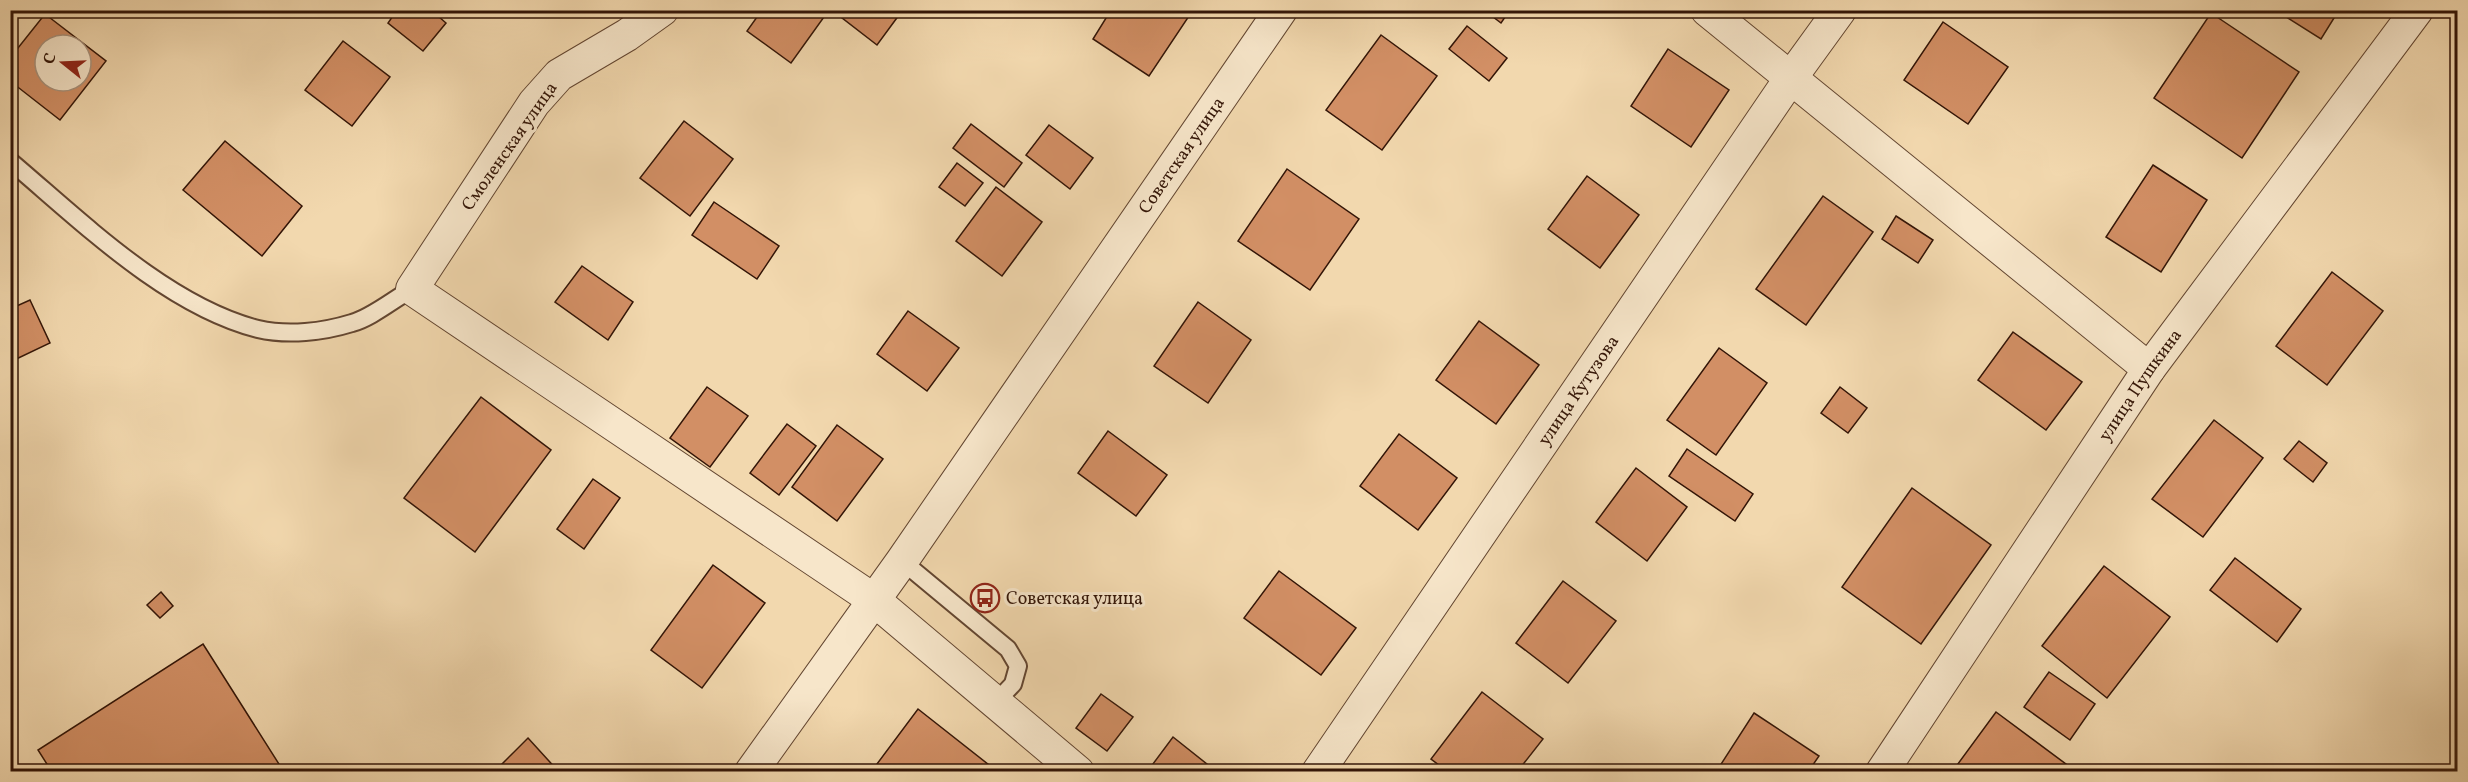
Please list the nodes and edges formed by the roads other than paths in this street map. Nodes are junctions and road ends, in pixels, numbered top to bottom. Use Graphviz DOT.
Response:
graph roads {
  1 [pos="662,10"];
  2 [pos="1281,10"];
  3 [pos="1707,10"];
  4 [pos="1840,10"];
  5 [pos="2417,10"];
  6 [pos="1790,79"];
  7 [pos="10,161"];
  8 [pos="412,289"];
  9 [pos="2149,369"];
  10 [pos="902,561"];
  11 [pos="874,600"];
  12 [pos="996,702"];
  13 [pos="751,771"];
  14 [pos="1078,771"];
  15 [pos="1318,771"];
  16 [pos="1882,771"];
  1 -- 8 [label="street, Смоленская улица"];
  2 -- 10 [label="street, Советская улица"];
  3 -- 6 [label="street"];
  4 -- 6 [label="street, улица Кутузова"];
  5 -- 9 [label="street, улица Пушкина"];
  6 -- 9 [label="street"];
  6 -- 15 [label="street, улица Кутузова"];
  7 -- 8 [label="lane"];
  8 -- 11 [label="street"];
  9 -- 16 [label="street, улица Пушкина"];
  10 -- 11 [label="street, Советская улица"];
  10 -- 12 [label="lane"];
  11 -- 12 [label="street"];
  11 -- 13 [label="street, Советская улица"];
  12 -- 14 [label="street"];
}
